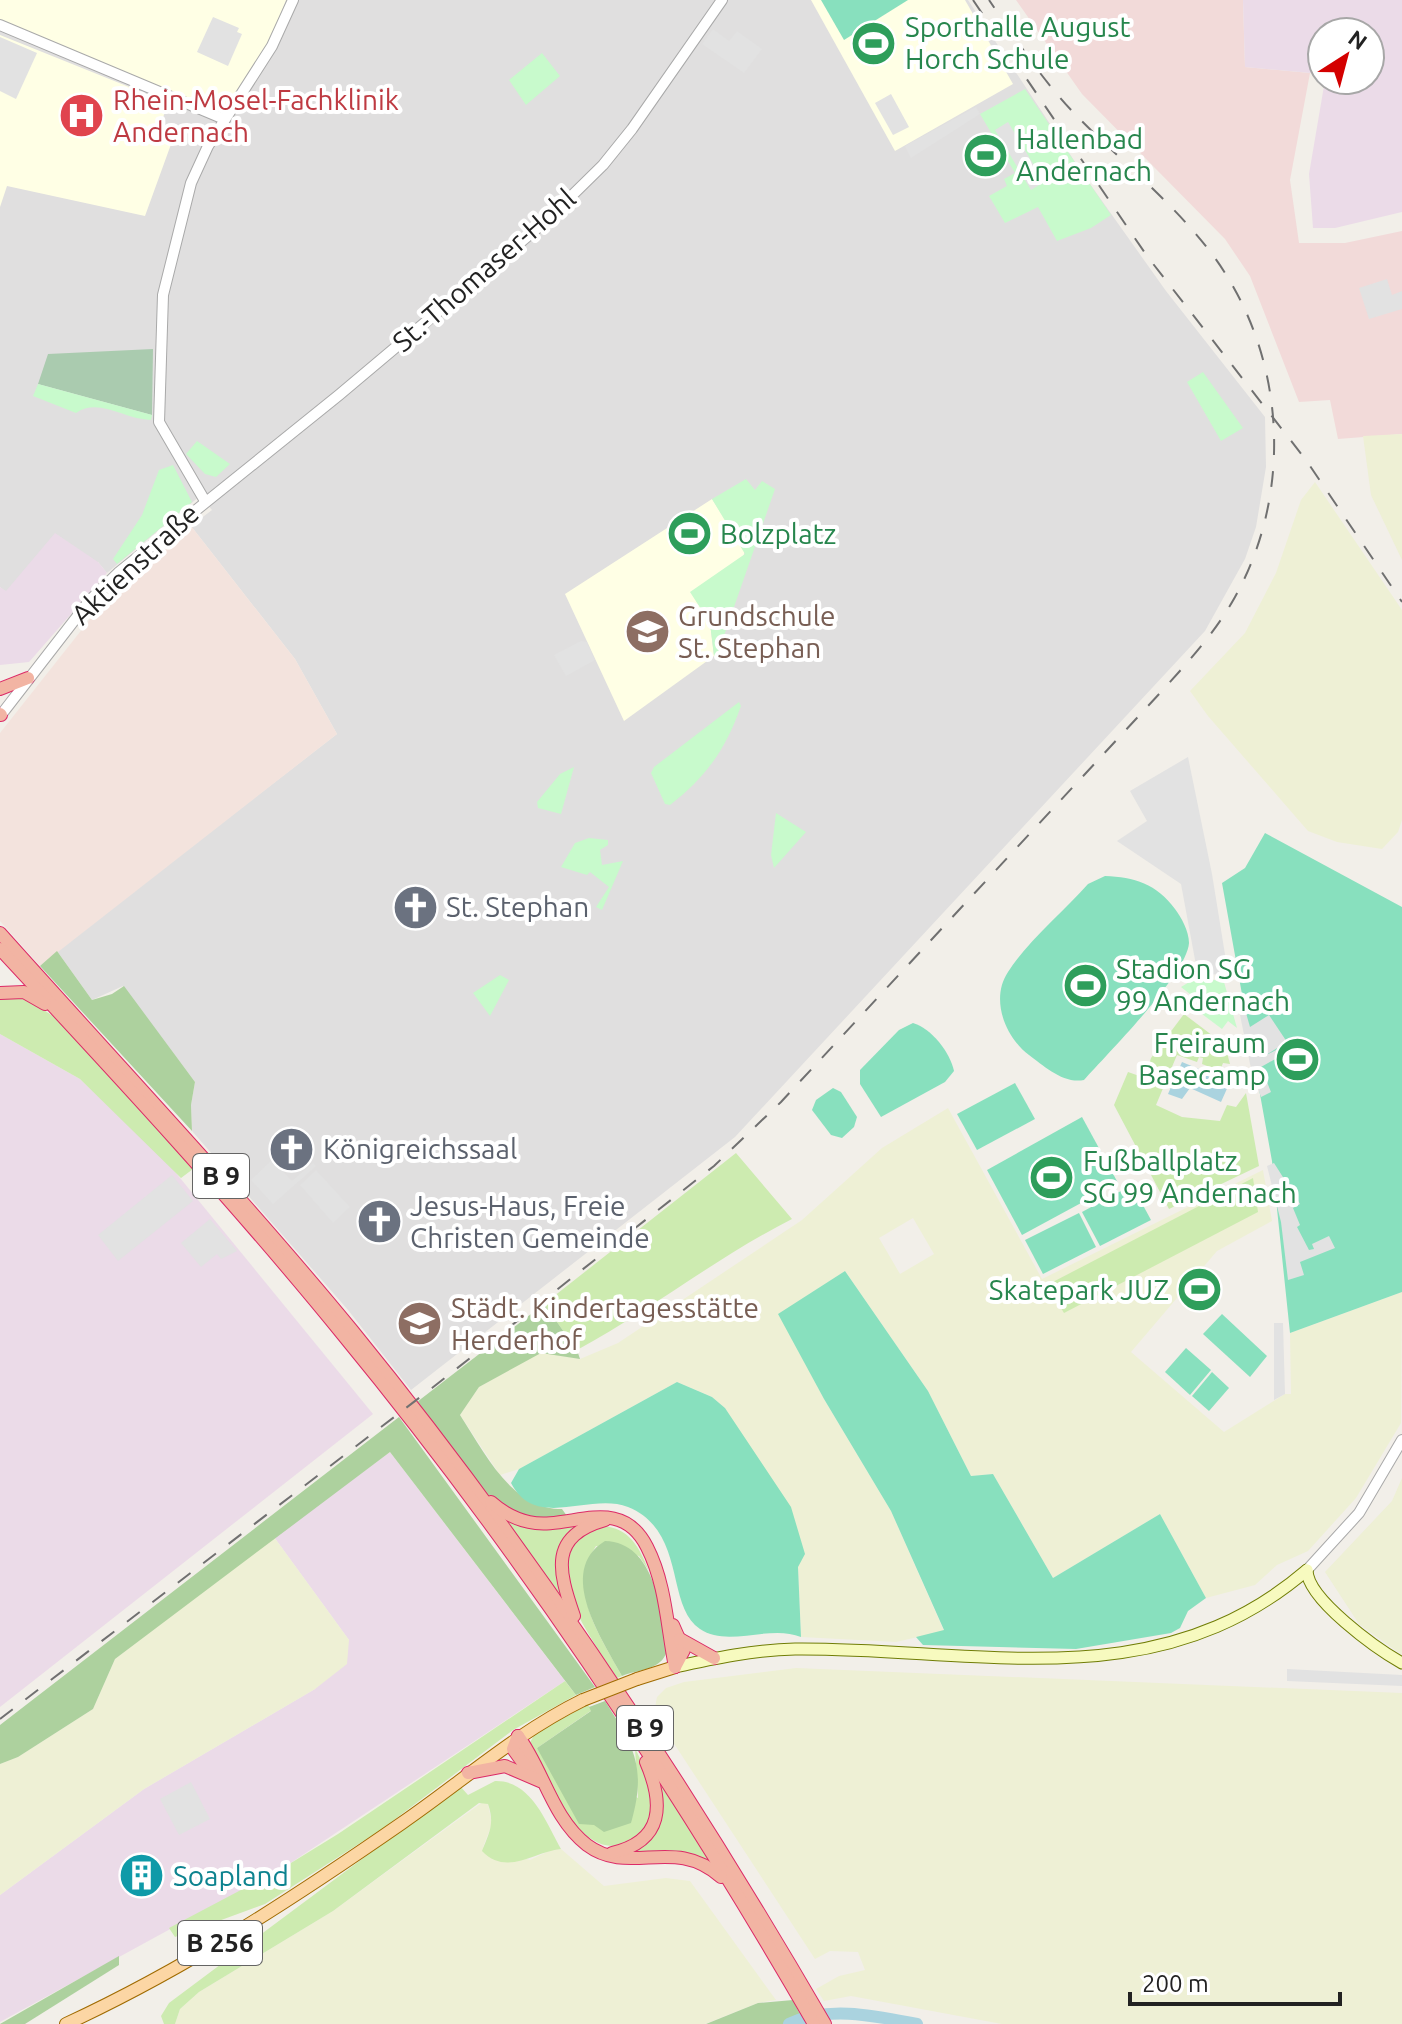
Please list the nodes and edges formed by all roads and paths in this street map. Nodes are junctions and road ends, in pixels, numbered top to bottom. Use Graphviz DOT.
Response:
graph roads {
  1 [pos="293,0"];
  2 [pos="722,0"];
  3 [pos="0,25"];
  4 [pos="224,119"];
  5 [pos="205,501"];
  6 [pos="28,678"];
  7 [pos="0,689"];
  8 [pos="0,715"];
  9 [pos="0,933"];
  10 [pos="0,949"];
  11 [pos="0,993"];
  12 [pos="62,1016"];
  13 [pos="1402,1440"];
  14 [pos="476,1490"];
  15 [pos="609,1519"];
  16 [pos="1307,1570"];
  17 [pos="1281,1592"];
  18 [pos="1316,1593"];
  19 [pos="1333,1607"];
  20 [pos="668,1615"];
  21 [pos="579,1630"];
  22 [pos="680,1639"];
  23 [pos="714,1658"];
  24 [pos="1402,1663"];
  25 [pos="675,1667"];
  26 [pos="518,1736"];
  27 [pos="636,1739"];
  28 [pos="468,1773"];
  29 [pos="531,1774"];
  30 [pos="543,1784"];
  31 [pos="609,1854"];
  32 [pos="736,1894"];
  33 [pos="792,1977"];
  34 [pos="66,2024"];
  35 [pos="814,2024"];
  36 [pos="825,2024"];
  1 -- 4 [label="street, Aktienstraße"];
  2 -- 5 [label="street, St.-Thomaser-Hohl"];
  3 -- 4 [label="street"];
  4 -- 5 [label="street, Aktienstraße"];
  5 -- 6 [label="street, Aktienstraße"];
  6 -- 7 [label="highway"];
  6 -- 8 [label="street, Aktienstraße"];
  9 -- 14 [label="highway, B 9"];
  10 -- 12 [label="highway, B 9"];
  11 -- 12 [label="highway"];
  12 -- 27 [label="highway, B 9"];
  13 -- 16 [label="street"];
  14 -- 15 [label="highway"];
  14 -- 21 [label="highway, B 9"];
  15 -- 20 [label="highway"];
  15 -- 21 [label="highway"];
  16 -- 17 [label="main road"];
  16 -- 18 [label="main road"];
  16 -- 19 [label="main road"];
  17 -- 18 [label="main road"];
  17 -- 23 [label="main road"];
  18 -- 19 [label="main road"];
  19 -- 24 [label="main road"];
  20 -- 22 [label="highway"];
  20 -- 25 [label="highway"];
  21 -- 33 [label="highway, B 9"];
  22 -- 23 [label="highway"];
  22 -- 25 [label="highway"];
  23 -- 25 [label="main road"];
  25 -- 26 [label="main road, B 256, bridge"];
  26 -- 28 [label="main road, B 256"];
  26 -- 29 [label="highway"];
  26 -- 30 [label="highway"];
  27 -- 31 [label="highway"];
  27 -- 32 [label="highway, B 9"];
  28 -- 29 [label="highway"];
  28 -- 34 [label="main road, B 256"];
  29 -- 30 [label="highway"];
  30 -- 31 [label="highway"];
  31 -- 32 [label="highway"];
  32 -- 33 [label="highway, B 9"];
  33 -- 35 [label="highway, B 9"];
  33 -- 36 [label="highway, B 9"];
}
